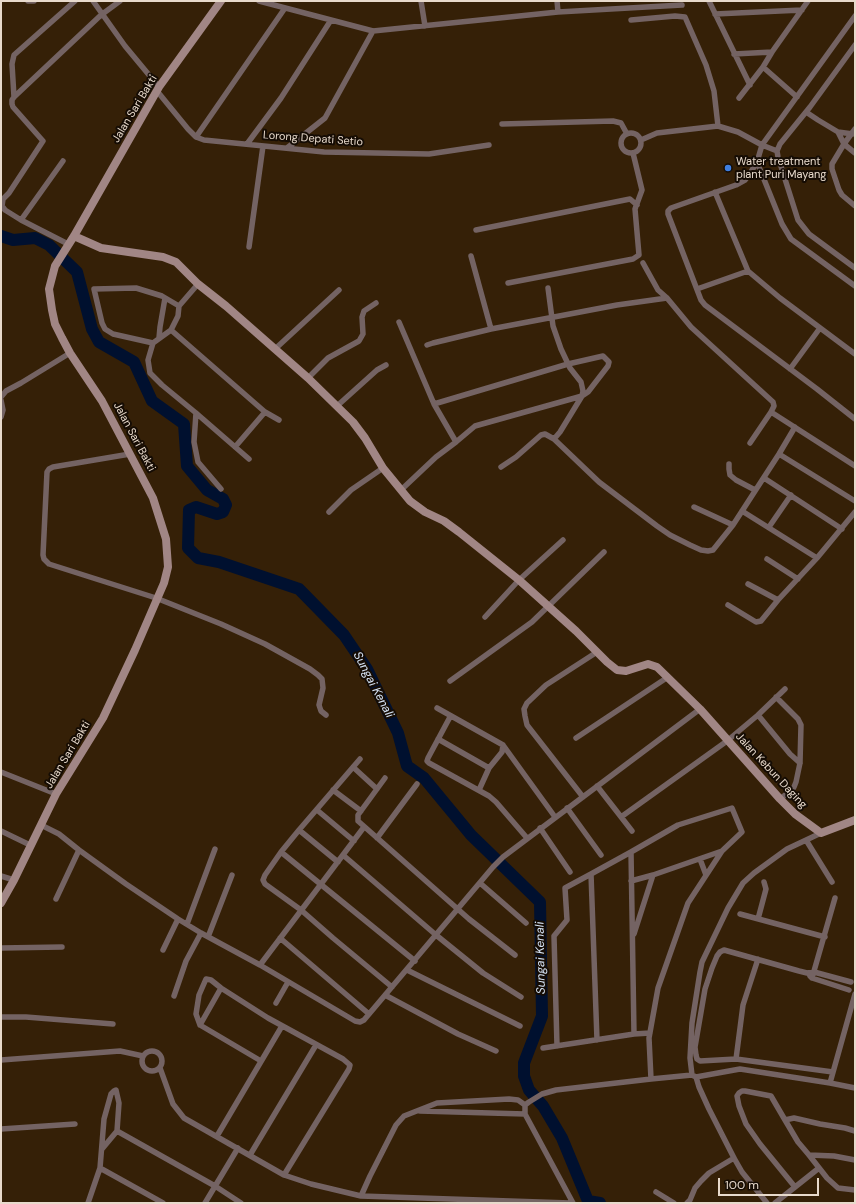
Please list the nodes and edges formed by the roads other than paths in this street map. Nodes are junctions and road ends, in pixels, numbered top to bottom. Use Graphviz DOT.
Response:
graph roads {
  1 [pos="28,1"];
  2 [pos="34,1"];
  3 [pos="75,1"];
  4 [pos="93,1"];
  5 [pos="120,1"];
  6 [pos="221,1"];
  7 [pos="259,1"];
  8 [pos="421,1"];
  9 [pos="558,1"];
  10 [pos="644,1"];
  11 [pos="709,1"];
  12 [pos="808,1"];
  13 [pos="654,4"];
  14 [pos="682,5"];
  15 [pos="285,8"];
  16 [pos="645,8"];
  17 [pos="802,10"];
  18 [pos="558,12"];
  19 [pos="715,14"];
  20 [pos="101,15"];
  21 [pos="855,16"];
  22 [pos="330,20"];
  23 [pos="631,20"];
  24 [pos="426,26"];
  25 [pos="373,31"];
  26 [pos="855,45"];
  27 [pos="772,52"];
  28 [pos="734,54"];
  29 [pos="763,67"];
  30 [pos="750,85"];
  31 [pos="158,89"];
  32 [pos="14,97"];
  33 [pos="797,97"];
  34 [pos="740,98"];
  35 [pos="806,112"];
  36 [pos="502,124"];
  37 [pos="718,126"];
  38 [pos="838,132"];
  39 [pos="854,133"];
  40 [pos="627,134"];
  41 [pos="196,137"];
  42 [pos="641,140"];
  43 [pos="247,144"];
  44 [pos="844,144"];
  45 [pos="489,145"];
  46 [pos="762,145"];
  47 [pos="263,146"];
  48 [pos="287,148"];
  49 [pos="777,151"];
  50 [pos="633,153"];
  51 [pos="855,153"];
  52 [pos="63,161"];
  53 [pos="757,162"];
  54 [pos="716,192"];
  55 [pos="637,205"];
  56 [pos="855,206"];
  57 [pos="21,220"];
  58 [pos="476,230"];
  59 [pos="74,236"];
  60 [pos="66,247"];
  61 [pos="249,247"];
  62 [pos="471,256"];
  63 [pos="643,263"];
  64 [pos="855,268"];
  65 [pos="748,271"];
  66 [pos="508,283"];
  67 [pos="198,284"];
  68 [pos="855,286"];
  69 [pos="548,288"];
  70 [pos="698,289"];
  71 [pos="339,290"];
  72 [pos="165,298"];
  73 [pos="668,298"];
  74 [pos="376,303"];
  75 [pos="179,306"];
  76 [pos="552,318"];
  77 [pos="399,322"];
  78 [pos="820,328"];
  79 [pos="491,329"];
  80 [pos="171,330"];
  81 [pos="159,338"];
  82 [pos="153,343"];
  83 [pos="427,345"];
  84 [pos="275,349"];
  85 [pos="70,353"];
  86 [pos="855,354"];
  87 [pos="568,364"];
  88 [pos="386,365"];
  89 [pos="790,369"];
  90 [pos="308,378"];
  91 [pos="582,396"];
  92 [pos="1,397"];
  93 [pos="1,400"];
  94 [pos="434,404"];
  95 [pos="337,406"];
  96 [pos="196,412"];
  97 [pos="265,412"];
  98 [pos="771,412"];
  99 [pos="1,417"];
  100 [pos="855,419"];
  101 [pos="279,420"];
  102 [pos="795,427"];
  103 [pos="554,439"];
  104 [pos="456,442"];
  105 [pos="750,443"];
  106 [pos="235,447"];
  107 [pos="130,454"];
  108 [pos="779,454"];
  109 [pos="249,459"];
  110 [pos="729,464"];
  111 [pos="855,466"];
  112 [pos="501,467"];
  113 [pos="383,468"];
  114 [pos="764,478"];
  115 [pos="221,489"];
  116 [pos="402,490"];
  117 [pos="755,490"];
  118 [pos="791,495"];
  119 [pos="855,501"];
  120 [pos="694,507"];
  121 [pos="742,511"];
  122 [pos="329,512"];
  123 [pos="855,512"];
  124 [pos="733,525"];
  125 [pos="769,527"];
  126 [pos="842,529"];
  127 [pos="563,540"];
  128 [pos="604,552"];
  129 [pos="818,558"];
  130 [pos="767,560"];
  131 [pos="798,579"];
  132 [pos="519,580"];
  133 [pos="748,584"];
  134 [pos="156,598"];
  135 [pos="778,600"];
  136 [pos="728,605"];
  137 [pos="548,606"];
  138 [pos="485,617"];
  139 [pos="597,652"];
  140 [pos="668,677"];
  141 [pos="450,681"];
  142 [pos="785,688"];
  143 [pos="776,697"];
  144 [pos="437,708"];
  145 [pos="700,709"];
  146 [pos="326,715"];
  147 [pos="758,715"];
  148 [pos="450,717"];
  149 [pos="576,738"];
  150 [pos="438,739"];
  151 [pos="728,741"];
  152 [pos="503,746"];
  153 [pos="360,759"];
  154 [pos="800,763"];
  155 [pos="353,767"];
  156 [pos="489,768"];
  157 [pos="1,772"];
  158 [pos="385,778"];
  159 [pos="418,784"];
  160 [pos="597,786"];
  161 [pos="377,789"];
  162 [pos="333,790"];
  163 [pos="479,790"];
  164 [pos="56,794"];
  165 [pos="583,797"];
  166 [pos="780,799"];
  167 [pos="567,808"];
  168 [pos="317,810"];
  169 [pos="361,811"];
  170 [pos="621,816"];
  171 [pos="555,817"];
  172 [pos="855,820"];
  173 [pos="41,825"];
  174 [pos="364,827"];
  175 [pos="540,828"];
  176 [pos="299,830"];
  177 [pos="1,831"];
  178 [pos="632,831"];
  179 [pos="821,833"];
  180 [pos="377,838"];
  181 [pos="527,838"];
  182 [pos="354,840"];
  183 [pos="806,840"];
  184 [pos="30,845"];
  185 [pos="216,849"];
  186 [pos="79,850"];
  187 [pos="722,851"];
  188 [pos="282,852"];
  189 [pos="631,852"];
  190 [pos="343,855"];
  191 [pos="601,855"];
  192 [pos="700,859"];
  193 [pos="338,862"];
  194 [pos="570,872"];
  195 [pos="591,874"];
  196 [pos="232,875"];
  197 [pos="653,875"];
  198 [pos="706,875"];
  199 [pos="1,876"];
  200 [pos="14,880"];
  201 [pos="631,881"];
  202 [pos="764,882"];
  203 [pos="832,882"];
  204 [pos="480,883"];
  205 [pos="321,884"];
  206 [pos="835,898"];
  207 [pos="56,899"];
  208 [pos="1,903"];
  209 [pos="458,909"];
  210 [pos="301,910"];
  211 [pos="740,914"];
  212 [pos="758,918"];
  213 [pos="178,919"];
  214 [pos="526,923"];
  215 [pos="187,924"];
  216 [pos="201,933"];
  217 [pos="208,936"];
  218 [pos="436,936"];
  219 [pos="825,937"];
  220 [pos="280,938"];
  221 [pos="632,940"];
  222 [pos="62,947"];
  223 [pos="1,948"];
  224 [pos="163,950"];
  225 [pos="515,955"];
  226 [pos="758,959"];
  227 [pos="414,961"];
  228 [pos="260,965"];
  229 [pos="407,970"];
  230 [pos="814,972"];
  231 [pos="807,973"];
  232 [pos="812,978"];
  233 [pos="288,982"];
  234 [pos="853,982"];
  235 [pos="392,987"];
  236 [pos="221,988"];
  237 [pos="849,990"];
  238 [pos="855,994"];
  239 [pos="384,995"];
  240 [pos="174,996"];
  241 [pos="521,997"];
  242 [pos="276,1003"];
  243 [pos="368,1014"];
  244 [pos="1,1017"];
  245 [pos="114,1024"];
  246 [pos="200,1025"];
  247 [pos="282,1026"];
  248 [pos="520,1026"];
  249 [pos="650,1033"];
  250 [pos="634,1034"];
  251 [pos="597,1040"];
  252 [pos="316,1045"];
  253 [pos="557,1046"];
  254 [pos="543,1048"];
  255 [pos="496,1051"];
  256 [pos="143,1056"];
  257 [pos="736,1059"];
  258 [pos="1,1060"];
  259 [pos="261,1061"];
  260 [pos="160,1068"];
  261 [pos="833,1072"];
  262 [pos="694,1076"];
  263 [pos="651,1079"];
  264 [pos="830,1083"];
  265 [pos="855,1088"];
  266 [pos="527,1103"];
  267 [pos="417,1111"];
  268 [pos="525,1114"];
  269 [pos="785,1120"];
  270 [pos="75,1124"];
  271 [pos="1,1128"];
  272 [pos="117,1131"];
  273 [pos="855,1131"];
  274 [pos="216,1136"];
  275 [pos="238,1148"];
  276 [pos="102,1149"];
  277 [pos="250,1155"];
  278 [pos="809,1155"];
  279 [pos="734,1158"];
  280 [pos="855,1160"];
  281 [pos="100,1168"];
  282 [pos="819,1168"];
  283 [pos="284,1175"];
  284 [pos="215,1186"];
  285 [pos="795,1187"];
  286 [pos="855,1190"];
  287 [pos="656,1192"];
  288 [pos="361,1196"];
  289 [pos="392,1200"];
  290 [pos="88,1203"];
  291 [pos="163,1203"];
  292 [pos="205,1203"];
  293 [pos="241,1203"];
  294 [pos="570,1203"];
  295 [pos="573,1203"];
  296 [pos="674,1203"];
  297 [pos="687,1203"];
  298 [pos="767,1203"];
  299 [pos="775,1203"];
  1 -- 2 [label="street"];
  3 -- 32 [label="street"];
  4 -- 20 [label="street"];
  5 -- 20 [label="street"];
  6 -- 31 [label="street, Jalan Sari Bakti"];
  7 -- 15 [label="street"];
  8 -- 24 [label="street"];
  9 -- 18 [label="street"];
  10 -- 16 [label="street"];
  11 -- 19 [label="street"];
  12 -- 17 [label="street"];
  13 -- 14 [label="street"];
  13 -- 16 [label="street"];
  15 -- 22 [label="street"];
  15 -- 41 [label="street"];
  16 -- 18 [label="street"];
  17 -- 19 [label="street"];
  17 -- 27 [label="street"];
  18 -- 24 [label="street"];
  19 -- 28 [label="street"];
  20 -- 31 [label="street"];
  20 -- 32 [label="street"];
  21 -- 33 [label="street"];
  22 -- 25 [label="street"];
  22 -- 43 [label="street"];
  23 -- 37 [label="street"];
  24 -- 25 [label="street"];
  25 -- 48 [label="street"];
  26 -- 35 [label="street"];
  27 -- 28 [label="street"];
  27 -- 29 [label="street"];
  28 -- 30 [label="street"];
  29 -- 30 [label="street"];
  29 -- 33 [label="street"];
  30 -- 34 [label="street"];
  31 -- 41 [label="street"];
  31 -- 59 [label="street, Jalan Sari Bakti"];
  32 -- 57 [label="street"];
  33 -- 46 [label="street"];
  35 -- 38 [label="street"];
  35 -- 49 [label="street"];
  36 -- 40 [label="street"];
  37 -- 42 [label="street"];
  37 -- 46 [label="street"];
  38 -- 39 [label="street"];
  38 -- 44 [label="street"];
  39 -- 44 [label="street"];
  40 -- 42 [label="street"];
  40 -- 50 [label="street"];
  41 -- 43 [label="street, Lorong Depati Setio"];
  42 -- 50 [label="street"];
  43 -- 47 [label="street, Lorong Depati Setio"];
  44 -- 51 [label="street"];
  44 -- 56 [label="street"];
  45 -- 48 [label="street, Lorong Depati Setio"];
  46 -- 49 [label="street"];
  46 -- 53 [label="street"];
  47 -- 48 [label="street, Lorong Depati Setio"];
  47 -- 61 [label="street"];
  49 -- 64 [label="street"];
  50 -- 55 [label="street"];
  52 -- 57 [label="street"];
  53 -- 54 [label="street"];
  53 -- 68 [label="street"];
  54 -- 65 [label="street"];
  54 -- 70 [label="street"];
  55 -- 58 [label="street"];
  55 -- 66 [label="street"];
  57 -- 60 [label="street"];
  59 -- 60 [label="street, Jalan Sari Bakti"];
  59 -- 67 [label="street"];
  60 -- 85 [label="street, Jalan Sari Bakti"];
  62 -- 79 [label="street"];
  63 -- 73 [label="street"];
  65 -- 70 [label="street"];
  65 -- 78 [label="street"];
  67 -- 75 [label="street"];
  67 -- 84 [label="street"];
  69 -- 76 [label="street"];
  70 -- 89 [label="street"];
  71 -- 84 [label="street"];
  72 -- 75 [label="street"];
  72 -- 81 [label="street"];
  72 -- 82 [label="street"];
  73 -- 76 [label="street"];
  73 -- 98 [label="street"];
  74 -- 90 [label="street"];
  75 -- 80 [label="street"];
  76 -- 79 [label="street"];
  76 -- 87 [label="street"];
  77 -- 94 [label="street"];
  78 -- 86 [label="street"];
  78 -- 89 [label="street"];
  79 -- 83 [label="street"];
  80 -- 81 [label="street"];
  80 -- 97 [label="street"];
  81 -- 82 [label="street"];
  82 -- 96 [label="street"];
  84 -- 90 [label="street"];
  85 -- 92 [label="street"];
  85 -- 107 [label="street, Jalan Sari Bakti"];
  87 -- 91 [label="street"];
  87 -- 91 [label="street"];
  87 -- 94 [label="street"];
  88 -- 95 [label="street"];
  89 -- 100 [label="street"];
  90 -- 95 [label="street"];
  91 -- 103 [label="street"];
  91 -- 104 [label="street"];
  93 -- 99 [label="street"];
  94 -- 104 [label="street"];
  95 -- 113 [label="street"];
  96 -- 106 [label="street"];
  96 -- 115 [label="street"];
  97 -- 101 [label="street"];
  97 -- 106 [label="street"];
  98 -- 102 [label="street"];
  98 -- 105 [label="street"];
  102 -- 108 [label="street"];
  102 -- 111 [label="street"];
  103 -- 112 [label="street"];
  103 -- 124 [label="street"];
  104 -- 116 [label="street"];
  106 -- 109 [label="street"];
  107 -- 134 [label="street, Jalan Sari Bakti"];
  107 -- 134 [label="street"];
  108 -- 114 [label="street"];
  108 -- 119 [label="street"];
  110 -- 117 [label="street"];
  113 -- 116 [label="street"];
  113 -- 122 [label="street"];
  114 -- 117 [label="street"];
  114 -- 118 [label="street"];
  116 -- 132 [label="street"];
  117 -- 121 [label="street"];
  118 -- 125 [label="street"];
  118 -- 126 [label="street"];
  120 -- 124 [label="street"];
  121 -- 124 [label="street"];
  121 -- 125 [label="street"];
  123 -- 126 [label="street"];
  125 -- 129 [label="street"];
  126 -- 129 [label="street"];
  127 -- 132 [label="street"];
  128 -- 137 [label="street"];
  129 -- 131 [label="street"];
  130 -- 131 [label="street"];
  131 -- 135 [label="street"];
  132 -- 137 [label="street"];
  132 -- 138 [label="street"];
  133 -- 135 [label="street"];
  134 -- 146 [label="street"];
  134 -- 164 [label="street, Jalan Sari Bakti"];
  135 -- 136 [label="street"];
  137 -- 139 [label="street"];
  137 -- 141 [label="street"];
  139 -- 140 [label="street, Jalan Kebun Daging"];
  139 -- 165 [label="street"];
  140 -- 145 [label="street, Jalan Kebun Daging"];
  140 -- 149 [label="street"];
  142 -- 143 [label="street"];
  143 -- 147 [label="street"];
  143 -- 154 [label="street"];
  144 -- 148 [label="street"];
  145 -- 151 [label="street, Jalan Kebun Daging"];
  145 -- 160 [label="street"];
  147 -- 151 [label="street"];
  147 -- 154 [label="street"];
  148 -- 150 [label="street"];
  148 -- 152 [label="street"];
  150 -- 156 [label="street"];
  150 -- 163 [label="street"];
  151 -- 166 [label="street, Jalan Kebun Daging"];
  151 -- 170 [label="street"];
  152 -- 156 [label="street"];
  152 -- 171 [label="street"];
  153 -- 155 [label="street"];
  154 -- 166 [label="street"];
  155 -- 161 [label="street"];
  155 -- 162 [label="street"];
  156 -- 163 [label="street"];
  157 -- 164 [label="street"];
  158 -- 161 [label="street"];
  159 -- 180 [label="street"];
  160 -- 165 [label="street"];
  160 -- 170 [label="street"];
  161 -- 169 [label="street"];
  162 -- 168 [label="street"];
  162 -- 169 [label="street"];
  163 -- 181 [label="street"];
  164 -- 173 [label="street, Jalan Sari Bakti"];
  165 -- 167 [label="street"];
  166 -- 179 [label="street, Jalan Kebun Daging"];
  167 -- 171 [label="street"];
  167 -- 191 [label="street"];
  168 -- 176 [label="street"];
  168 -- 182 [label="street"];
  169 -- 174 [label="street"];
  170 -- 178 [label="street"];
  171 -- 175 [label="street"];
  172 -- 179 [label="street"];
  173 -- 184 [label="street, Jalan Sari Bakti"];
  173 -- 186 [label="street"];
  174 -- 180 [label="street"];
  174 -- 182 [label="street"];
  175 -- 181 [label="street"];
  175 -- 194 [label="street"];
  176 -- 188 [label="street"];
  176 -- 193 [label="street"];
  177 -- 184 [label="street"];
  179 -- 183 [label="street"];
  180 -- 209 [label="street"];
  181 -- 204 [label="street"];
  182 -- 190 [label="street"];
  183 -- 203 [label="street"];
  183 -- 262 [label="street"];
  184 -- 200 [label="street, Jalan Sari Bakti"];
  185 -- 215 [label="street"];
  186 -- 207 [label="street"];
  186 -- 213 [label="street"];
  187 -- 189 [label="street"];
  187 -- 192 [label="street"];
  187 -- 198 [label="street"];
  188 -- 205 [label="street"];
  188 -- 210 [label="street"];
  189 -- 195 [label="street"];
  189 -- 201 [label="street"];
  190 -- 193 [label="street"];
  190 -- 218 [label="street"];
  192 -- 197 [label="street"];
  192 -- 198 [label="street"];
  193 -- 205 [label="street"];
  195 -- 251 [label="street"];
  195 -- 253 [label="street"];
  196 -- 217 [label="street"];
  197 -- 201 [label="street"];
  197 -- 221 [label="street"];
  198 -- 249 [label="street"];
  199 -- 200 [label="street"];
  200 -- 208 [label="street, Jalan Sari Bakti"];
  201 -- 221 [label="street"];
  202 -- 212 [label="street"];
  204 -- 209 [label="street"];
  204 -- 214 [label="street"];
  205 -- 210 [label="street"];
  205 -- 227 [label="street"];
  206 -- 219 [label="street"];
  209 -- 218 [label="street"];
  209 -- 225 [label="street"];
  210 -- 220 [label="street"];
  210 -- 235 [label="street"];
  211 -- 212 [label="street"];
  212 -- 219 [label="street"];
  213 -- 215 [label="street"];
  213 -- 224 [label="street"];
  215 -- 216 [label="street"];
  216 -- 217 [label="street"];
  216 -- 240 [label="street"];
  217 -- 228 [label="street"];
  218 -- 227 [label="street"];
  218 -- 241 [label="street"];
  219 -- 230 [label="street"];
  220 -- 228 [label="street"];
  220 -- 243 [label="street"];
  221 -- 250 [label="street"];
  222 -- 223 [label="street"];
  226 -- 231 [label="street"];
  226 -- 257 [label="street"];
  226 -- 257 [label="street"];
  227 -- 229 [label="street"];
  228 -- 233 [label="street"];
  229 -- 235 [label="street"];
  229 -- 248 [label="street"];
  230 -- 231 [label="street"];
  230 -- 232 [label="street"];
  230 -- 234 [label="street"];
  231 -- 232 [label="street"];
  232 -- 237 [label="street"];
  233 -- 242 [label="street"];
  233 -- 243 [label="street"];
  234 -- 237 [label="street"];
  235 -- 239 [label="street"];
  236 -- 246 [label="street"];
  236 -- 246 [label="street"];
  236 -- 247 [label="street"];
  237 -- 238 [label="street"];
  238 -- 261 [label="street"];
  239 -- 243 [label="street"];
  239 -- 255 [label="street"];
  244 -- 245 [label="street"];
  246 -- 259 [label="street"];
  247 -- 252 [label="street"];
  247 -- 259 [label="street"];
  249 -- 250 [label="street"];
  249 -- 263 [label="street"];
  250 -- 251 [label="street"];
  251 -- 253 [label="street"];
  252 -- 277 [label="street"];
  252 -- 283 [label="street"];
  253 -- 254 [label="street"];
  256 -- 258 [label="street"];
  256 -- 260 [label="street"];
  256 -- 260 [label="street"];
  257 -- 261 [label="street"];
  259 -- 274 [label="street"];
  260 -- 274 [label="street"];
  261 -- 264 [label="street"];
  262 -- 263 [label="street"];
  262 -- 264 [label="street"];
  262 -- 279 [label="street"];
  263 -- 266 [label="street"];
  264 -- 265 [label="street"];
  266 -- 267 [label="street"];
  266 -- 268 [label="street"];
  267 -- 268 [label="street"];
  267 -- 288 [label="street"];
  268 -- 295 [label="street"];
  269 -- 273 [label="street"];
  269 -- 278 [label="street"];
  269 -- 285 [label="street"];
  270 -- 271 [label="street"];
  272 -- 276 [label="street"];
  272 -- 276 [label="street"];
  272 -- 284 [label="street"];
  274 -- 275 [label="street"];
  275 -- 277 [label="street"];
  275 -- 284 [label="street"];
  276 -- 281 [label="street"];
  277 -- 283 [label="street"];
  278 -- 280 [label="street"];
  278 -- 282 [label="street"];
  279 -- 297 [label="street"];
  279 -- 298 [label="street"];
  281 -- 290 [label="street"];
  281 -- 291 [label="street"];
  282 -- 285 [label="street"];
  282 -- 286 [label="street"];
  283 -- 288 [label="street"];
  284 -- 292 [label="street"];
  284 -- 293 [label="street"];
  285 -- 299 [label="street"];
  287 -- 296 [label="street"];
  288 -- 289 [label="street"];
  289 -- 294 [label="street"];
}
